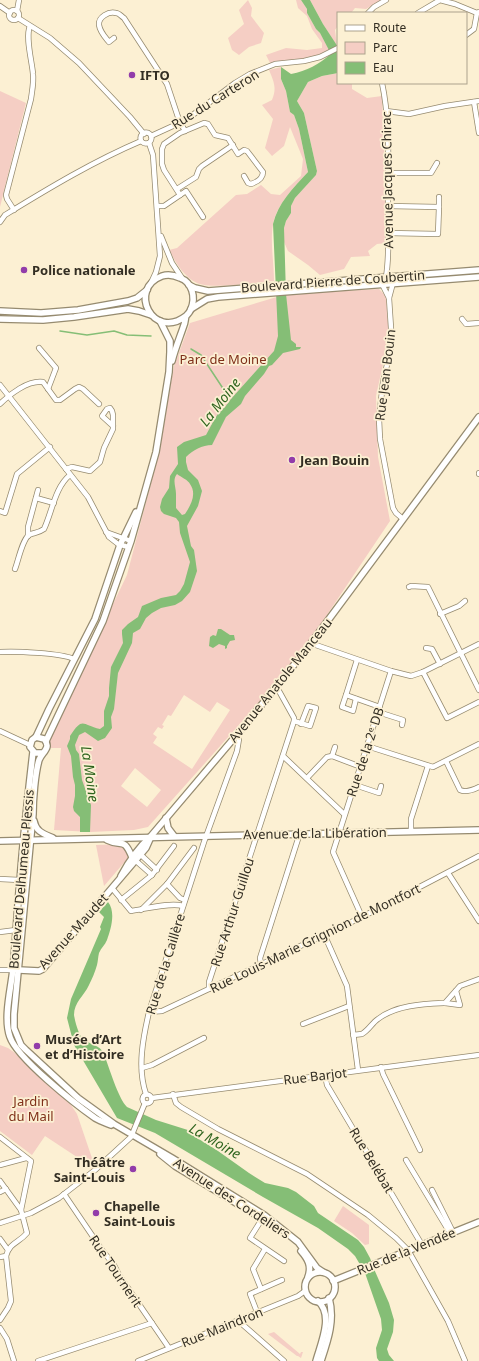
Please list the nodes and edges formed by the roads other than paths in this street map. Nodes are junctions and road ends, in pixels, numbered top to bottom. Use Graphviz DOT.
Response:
graph roads {
  1 [pos="19,0"];
  2 [pos="386,0"];
  3 [pos="456,2"];
  4 [pos="0,6"];
  5 [pos="17,11"];
  6 [pos="369,12"];
  7 [pos="420,12"];
  8 [pos="478,12"];
  9 [pos="10,13"];
  10 [pos="18,18"];
  11 [pos="30,26"];
  12 [pos="467,34"];
  13 [pos="114,38"];
  14 [pos="337,48"];
  15 [pos="382,84"];
  16 [pos="477,101"];
  17 [pos="386,111"];
  18 [pos="186,120"];
  19 [pos="180,123"];
  20 [pos="190,127"];
  21 [pos="185,131"];
  22 [pos="479,133"];
  23 [pos="144,134"];
  24 [pos="152,136"];
  25 [pos="141,141"];
  26 [pos="149,144"];
  27 [pos="233,145"];
  28 [pos="437,163"];
  29 [pos="388,173"];
  30 [pos="244,176"];
  31 [pos="177,189"];
  32 [pos="180,195"];
  33 [pos="439,197"];
  34 [pos="157,206"];
  35 [pos="388,206"];
  36 [pos="439,207"];
  37 [pos="14,210"];
  38 [pos="202,217"];
  39 [pos="0,222"];
  40 [pos="159,233"];
  41 [pos="388,233"];
  42 [pos="479,270"];
  43 [pos="386,277"];
  44 [pos="479,277"];
  45 [pos="182,278"];
  46 [pos="151,283"];
  47 [pos="393,283"];
  48 [pos="382,284"];
  49 [pos="189,285"];
  50 [pos="147,290"];
  51 [pos="389,298"];
  52 [pos="191,309"];
  53 [pos="0,311"];
  54 [pos="151,315"];
  55 [pos="186,316"];
  56 [pos="0,318"];
  57 [pos="462,319"];
  58 [pos="160,321"];
  59 [pos="479,323"];
  60 [pos="39,348"];
  61 [pos="169,372"];
  62 [pos="0,385"];
  63 [pos="48,389"];
  64 [pos="8,396"];
  65 [pos="0,404"];
  66 [pos="99,404"];
  67 [pos="479,416"];
  68 [pos="113,426"];
  69 [pos="50,447"];
  70 [pos="66,469"];
  71 [pos="70,475"];
  72 [pos="38,490"];
  73 [pos="36,498"];
  74 [pos="141,501"];
  75 [pos="54,503"];
  76 [pos="0,511"];
  77 [pos="403,519"];
  78 [pos="105,530"];
  79 [pos="28,536"];
  80 [pos="122,536"];
  81 [pos="131,541"];
  82 [pos="120,545"];
  83 [pos="128,548"];
  84 [pos="15,569"];
  85 [pos="409,587"];
  86 [pos="465,601"];
  87 [pos="440,614"];
  88 [pos="310,644"];
  89 [pos="479,644"];
  90 [pos="426,648"];
  91 [pos="0,652"];
  92 [pos="460,654"];
  93 [pos="74,659"];
  94 [pos="358,660"];
  95 [pos="440,664"];
  96 [pos="391,671"];
  97 [pos="423,672"];
  98 [pos="276,687"];
  99 [pos="479,690"];
  100 [pos="346,695"];
  101 [pos="356,699"];
  102 [pos="479,702"];
  103 [pos="379,710"];
  104 [pos="294,721"];
  105 [pos="301,724"];
  106 [pos="402,725"];
  107 [pos="0,733"];
  108 [pos="236,736"];
  109 [pos="36,737"];
  110 [pos="46,740"];
  111 [pos="479,744"];
  112 [pos="30,745"];
  113 [pos="367,746"];
  114 [pos="335,747"];
  115 [pos="33,752"];
  116 [pos="42,753"];
  117 [pos="282,756"];
  118 [pos="332,756"];
  119 [pos="446,761"];
  120 [pos="428,766"];
  121 [pos="360,767"];
  122 [pos="307,778"];
  123 [pos="355,785"];
  124 [pos="381,786"];
  125 [pos="479,787"];
  126 [pos="33,814"];
  127 [pos="344,814"];
  128 [pos="166,818"];
  129 [pos="479,830"];
  130 [pos="411,831"];
  131 [pos="339,832"];
  132 [pos="256,834"];
  133 [pos="298,834"];
  134 [pos="151,836"];
  135 [pos="174,836"];
  136 [pos="206,836"];
  137 [pos="105,838"];
  138 [pos="55,839"];
  139 [pos="23,840"];
  140 [pos="31,840"];
  141 [pos="0,841"];
  142 [pos="174,846"];
  143 [pos="194,848"];
  144 [pos="140,854"];
  145 [pos="479,856"];
  146 [pos="134,858"];
  147 [pos="156,870"];
  148 [pos="448,873"];
  149 [pos="152,875"];
  150 [pos="0,879"];
  151 [pos="20,880"];
  152 [pos="167,884"];
  153 [pos="112,888"];
  154 [pos="122,900"];
  155 [pos="185,900"];
  156 [pos="183,906"];
  157 [pos="141,910"];
  158 [pos="362,917"];
  159 [pos="479,921"];
  160 [pos="16,930"];
  161 [pos="0,932"];
  162 [pos="324,934"];
  163 [pos="261,964"];
  164 [pos="0,970"];
  165 [pos="16,970"];
  166 [pos="479,979"];
  167 [pos="208,989"];
  168 [pos="456,991"];
  169 [pos="445,1003"];
  170 [pos="350,1006"];
  171 [pos="149,1012"];
  172 [pos="303,1024"];
  173 [pos="14,1028"];
  174 [pos="8,1031"];
  175 [pos="353,1035"];
  176 [pos="204,1038"];
  177 [pos="479,1055"];
  178 [pos="142,1068"];
  179 [pos="381,1068"];
  180 [pos="358,1070"];
  181 [pos="325,1075"];
  182 [pos="146,1094"];
  183 [pos="173,1094"];
  184 [pos="152,1098"];
  185 [pos="145,1103"];
  186 [pos="132,1134"];
  187 [pos="0,1136"];
  188 [pos="420,1150"];
  189 [pos="26,1158"];
  190 [pos="406,1160"];
  191 [pos="0,1165"];
  192 [pos="0,1181"];
  193 [pos="6,1189"];
  194 [pos="432,1190"];
  195 [pos="0,1192"];
  196 [pos="64,1194"];
  197 [pos="22,1213"];
  198 [pos="262,1219"];
  199 [pos="479,1222"];
  200 [pos="0,1223"];
  201 [pos="452,1233"];
  202 [pos="0,1239"];
  203 [pos="422,1245"];
  204 [pos="265,1249"];
  205 [pos="8,1250"];
  206 [pos="408,1250"];
  207 [pos="6,1256"];
  208 [pos="0,1257"];
  209 [pos="284,1260"];
  210 [pos="323,1272"];
  211 [pos="308,1277"];
  212 [pos="282,1280"];
  213 [pos="333,1280"];
  214 [pos="261,1289"];
  215 [pos="305,1291"];
  216 [pos="329,1298"];
  217 [pos="318,1301"];
  218 [pos="257,1312"];
  219 [pos="0,1320"];
  220 [pos="239,1320"];
  221 [pos="152,1323"];
  222 [pos="0,1328"];
  223 [pos="169,1348"];
  224 [pos="14,1361"];
  225 [pos="38,1361"];
  226 [pos="138,1361"];
  227 [pos="284,1361"];
  228 [pos="316,1361"];
  229 [pos="322,1361"];
  230 [pos="465,1361"];
  1 -- 5 [label="street"];
  2 -- 6 [label="street"];
  3 -- 7 [label="street"];
  3 -- 8 [label="street"];
  4 -- 9 [label="street"];
  5 -- 9 [label="street"];
  5 -- 10 [label="street"];
  8 -- 12 [label="street"];
  9 -- 10 [label="street"];
  10 -- 11 [label="street"];
  11 -- 23 [label="street"];
  11 -- 37 [label="street"];
  13 -- 19 [label="street"];
  14 -- 18 [label="street, Rue du Carteron"];
  15 -- 17 [label="street, Avenue Jacques Chirac"];
  16 -- 17 [label="street"];
  16 -- 22 [label="street"];
  17 -- 29 [label="street, Avenue Jacques Chirac"];
  18 -- 19 [label="street, Rue du Carteron"];
  18 -- 20 [label="street"];
  19 -- 21 [label="street"];
  19 -- 24 [label="street, Rue du Carteron"];
  20 -- 21 [label="street"];
  20 -- 27 [label="street"];
  21 -- 31 [label="street"];
  23 -- 24 [label="street"];
  23 -- 25 [label="street"];
  24 -- 26 [label="street"];
  25 -- 26 [label="street"];
  25 -- 37 [label="street"];
  26 -- 34 [label="street"];
  27 -- 30 [label="street"];
  27 -- 31 [label="street"];
  28 -- 29 [label="street"];
  29 -- 35 [label="street, Avenue Jacques Chirac"];
  31 -- 32 [label="street"];
  32 -- 34 [label="street"];
  32 -- 38 [label="street"];
  33 -- 36 [label="street"];
  34 -- 40 [label="street"];
  35 -- 36 [label="street"];
  35 -- 41 [label="street, Avenue Jacques Chirac"];
  36 -- 41 [label="street"];
  37 -- 39 [label="street"];
  40 -- 45 [label="street"];
  40 -- 46 [label="street"];
  41 -- 43 [label="street, Avenue Jacques Chirac"];
  42 -- 43 [label="main road, Boulevard Pierre de Coubertin"];
  43 -- 49 [label="main road, Boulevard Pierre de Coubertin"];
  44 -- 47 [label="main road, Boulevard Pierre de Coubertin"];
  45 -- 46 [label="main road"];
  45 -- 49 [label="main road"];
  46 -- 50 [label="main road"];
  47 -- 48 [label="main road, Boulevard Pierre de Coubertin"];
  47 -- 51 [label="street, Rue Jean Bouin"];
  48 -- 51 [label="street, Rue Jean Bouin"];
  48 -- 52 [label="main road, Boulevard Pierre de Coubertin"];
  49 -- 52 [label="main road"];
  50 -- 53 [label="main road"];
  50 -- 54 [label="main road"];
  51 -- 77 [label="street, Rue Jean Bouin"];
  52 -- 55 [label="main road"];
  54 -- 56 [label="main road"];
  54 -- 58 [label="main road"];
  55 -- 58 [label="main road"];
  55 -- 61 [label="main road"];
  57 -- 59 [label="street"];
  58 -- 61 [label="main road"];
  60 -- 63 [label="street"];
  61 -- 74 [label="main road"];
  62 -- 64 [label="street"];
  63 -- 64 [label="street"];
  63 -- 66 [label="street"];
  64 -- 65 [label="street"];
  64 -- 69 [label="street"];
  67 -- 77 [label="main road, Avenue Anatole Manceau"];
  68 -- 70 [label="street"];
  69 -- 70 [label="street"];
  69 -- 76 [label="street"];
  70 -- 71 [label="street"];
  71 -- 75 [label="street"];
  71 -- 78 [label="street"];
  72 -- 73 [label="street"];
  73 -- 75 [label="street"];
  73 -- 79 [label="street"];
  74 -- 80 [label="main road"];
  74 -- 81 [label="main road"];
  75 -- 79 [label="street"];
  77 -- 88 [label="main road, Avenue Anatole Manceau"];
  78 -- 80 [label="street"];
  78 -- 82 [label="street"];
  79 -- 84 [label="street"];
  80 -- 81 [label="street"];
  80 -- 82 [label="main road"];
  81 -- 83 [label="main road"];
  82 -- 83 [label="street"];
  82 -- 93 [label="main road"];
  83 -- 110 [label="main road"];
  85 -- 87 [label="street"];
  86 -- 87 [label="street"];
  87 -- 92 [label="street"];
  88 -- 94 [label="street"];
  88 -- 98 [label="main road, Avenue Anatole Manceau"];
  89 -- 92 [label="street"];
  90 -- 95 [label="street"];
  91 -- 93 [label="street"];
  92 -- 95 [label="street"];
  92 -- 99 [label="street"];
  93 -- 109 [label="main road"];
  94 -- 96 [label="street"];
  94 -- 100 [label="street"];
  95 -- 97 [label="street"];
  96 -- 97 [label="street"];
  96 -- 103 [label="street, Rue de la 2ᵉ DB"];
  97 -- 102 [label="street"];
  98 -- 104 [label="street"];
  98 -- 108 [label="main road, Avenue Anatole Manceau"];
  100 -- 101 [label="street"];
  100 -- 101 [label="street"];
  101 -- 103 [label="street"];
  103 -- 106 [label="street"];
  103 -- 113 [label="street, Rue de la 2ᵉ DB"];
  104 -- 105 [label="street"];
  104 -- 117 [label="street, Rue Arthur Guillou"];
  107 -- 112 [label="street"];
  108 -- 128 [label="main road, Avenue Anatole Manceau"];
  108 -- 136 [label="street, Rue de la Caillère"];
  109 -- 110 [label="main road"];
  109 -- 112 [label="main road"];
  110 -- 116 [label="main road"];
  111 -- 119 [label="street"];
  112 -- 115 [label="main road"];
  113 -- 120 [label="street"];
  113 -- 121 [label="street, Rue de la 2ᵉ DB"];
  114 -- 118 [label="street"];
  115 -- 116 [label="main road"];
  115 -- 139 [label="main road, Boulevard Delhumeau Plessis"];
  116 -- 126 [label="main road, Boulevard Delhumeau Plessis"];
  117 -- 122 [label="street"];
  117 -- 132 [label="street, Rue Arthur Guillou"];
  118 -- 121 [label="street"];
  118 -- 122 [label="street"];
  119 -- 120 [label="street"];
  119 -- 125 [label="street"];
  120 -- 130 [label="street"];
  121 -- 123 [label="street, Rue de la 2ᵉ DB"];
  122 -- 127 [label="street"];
  123 -- 124 [label="street"];
  123 -- 127 [label="street, Rue de la 2ᵉ DB"];
  126 -- 138 [label="main road"];
  126 -- 140 [label="main road, Boulevard Delhumeau Plessis"];
  127 -- 131 [label="street, Rue de la 2ᵉ DB"];
  128 -- 134 [label="main road, Avenue Anatole Manceau"];
  128 -- 135 [label="main road"];
  129 -- 130 [label="main road, Avenue de la Libération"];
  130 -- 131 [label="main road, Avenue de la Libération"];
  131 -- 133 [label="main road, Avenue de la Libération"];
  131 -- 158 [label="street, Rue de la 2ᵉ DB"];
  132 -- 133 [label="main road, Avenue de la Libération"];
  132 -- 136 [label="main road, Avenue de la Libération"];
  132 -- 167 [label="street, Rue Arthur Guillou"];
  133 -- 163 [label="street"];
  134 -- 135 [label="main road, Avenue de la Libération"];
  134 -- 137 [label="main road, Avenue de la Libération"];
  134 -- 144 [label="main road, Avenue Maudet"];
  134 -- 146 [label="main road, Avenue Maudet"];
  135 -- 136 [label="main road, Avenue de la Libération"];
  136 -- 155 [label="street, Rue de la Caillère"];
  137 -- 138 [label="main road"];
  137 -- 146 [label="main road"];
  138 -- 140 [label="main road"];
  139 -- 140 [label="main road"];
  139 -- 141 [label="main road"];
  139 -- 151 [label="main road, Boulevard Delhumeau Plessis"];
  140 -- 165 [label="main road, Boulevard Delhumeau Plessis"];
  142 -- 147 [label="street"];
  143 -- 152 [label="street"];
  144 -- 146 [label="main road, Avenue Maudet"];
  144 -- 147 [label="street"];
  145 -- 148 [label="street, Rue Louis-Marie Grignion de Montfort"];
  146 -- 149 [label="street"];
  146 -- 153 [label="main road, Avenue Maudet"];
  147 -- 149 [label="street"];
  148 -- 158 [label="street, Rue Louis-Marie Grignion de Montfort"];
  148 -- 159 [label="street"];
  149 -- 154 [label="street"];
  150 -- 151 [label="street"];
  151 -- 160 [label="main road, Boulevard Delhumeau Plessis"];
  152 -- 155 [label="street"];
  152 -- 157 [label="street"];
  153 -- 154 [label="street"];
  153 -- 165 [label="main road, Avenue Maudet"];
  154 -- 157 [label="street"];
  155 -- 156 [label="street, Rue de la Caillère"];
  156 -- 157 [label="street"];
  156 -- 171 [label="street, Rue de la Caillère"];
  158 -- 162 [label="street, Rue Louis-Marie Grignion de Montfort"];
  160 -- 161 [label="street"];
  160 -- 165 [label="main road, Boulevard Delhumeau Plessis"];
  162 -- 163 [label="street, Rue Louis-Marie Grignion de Montfort"];
  162 -- 170 [label="street"];
  163 -- 167 [label="street, Rue Louis-Marie Grignion de Montfort"];
  164 -- 165 [label="street"];
  165 -- 173 [label="main road, Boulevard Delhumeau Plessis"];
  165 -- 174 [label="main road, Boulevard Delhumeau Plessis"];
  166 -- 168 [label="street"];
  167 -- 171 [label="street, Rue Louis-Marie Grignion de Montfort"];
  168 -- 169 [label="street"];
  168 -- 169 [label="street"];
  169 -- 175 [label="street"];
  170 -- 172 [label="street"];
  170 -- 175 [label="street"];
  171 -- 178 [label="street, Rue de la Caillère"];
  173 -- 174 [label="street"];
  173 -- 186 [label="main road"];
  174 -- 186 [label="main road"];
  175 -- 180 [label="street"];
  176 -- 178 [label="street"];
  177 -- 179 [label="street, Rue Barjot"];
  178 -- 182 [label="street, Rue de la Caillère"];
  179 -- 180 [label="street, Rue Barjot"];
  179 -- 188 [label="street"];
  180 -- 181 [label="street, Rue Barjot"];
  181 -- 183 [label="street, Rue Barjot"];
  181 -- 203 [label="street, Rue Belébat"];
  182 -- 184 [label="street"];
  182 -- 185 [label="street"];
  183 -- 184 [label="street, Rue Barjot"];
  183 -- 206 [label="street"];
  184 -- 185 [label="street"];
  185 -- 186 [label="street"];
  186 -- 196 [label="street"];
  186 -- 198 [label="main road, Avenue des Cordeliers"];
  186 -- 210 [label="main road, Avenue des Cordeliers"];
  187 -- 189 [label="street"];
  189 -- 191 [label="street"];
  189 -- 197 [label="street"];
  190 -- 201 [label="street"];
  192 -- 193 [label="street"];
  193 -- 195 [label="street"];
  193 -- 197 [label="street"];
  194 -- 201 [label="street"];
  196 -- 197 [label="street"];
  196 -- 221 [label="street, Rue Tournerit"];
  197 -- 200 [label="street"];
  197 -- 205 [label="street"];
  198 -- 204 [label="street"];
  198 -- 211 [label="main road, Avenue des Cordeliers"];
  199 -- 201 [label="main road, Rue de la Vendée"];
  201 -- 203 [label="main road, Rue de la Vendée"];
  202 -- 205 [label="street"];
  203 -- 206 [label="main road, Rue de la Vendée"];
  204 -- 209 [label="street"];
  204 -- 214 [label="street"];
  205 -- 207 [label="street"];
  206 -- 213 [label="main road, Rue de la Vendée"];
  206 -- 230 [label="street"];
  207 -- 208 [label="street"];
  207 -- 219 [label="street"];
  210 -- 211 [label="main road"];
  210 -- 213 [label="main road"];
  211 -- 215 [label="main road"];
  212 -- 214 [label="street"];
  213 -- 216 [label="main road"];
  214 -- 218 [label="street"];
  215 -- 217 [label="main road"];
  215 -- 218 [label="street, Rue Maindron"];
  216 -- 217 [label="main road"];
  216 -- 229 [label="main road"];
  217 -- 228 [label="main road"];
  218 -- 220 [label="street, Rue Maindron"];
  220 -- 223 [label="street, Rue Maindron"];
  220 -- 227 [label="street"];
  221 -- 223 [label="street, Rue Tournerit"];
  221 -- 225 [label="street"];
  222 -- 224 [label="street"];
  223 -- 226 [label="street, Rue Maindron"];
}
